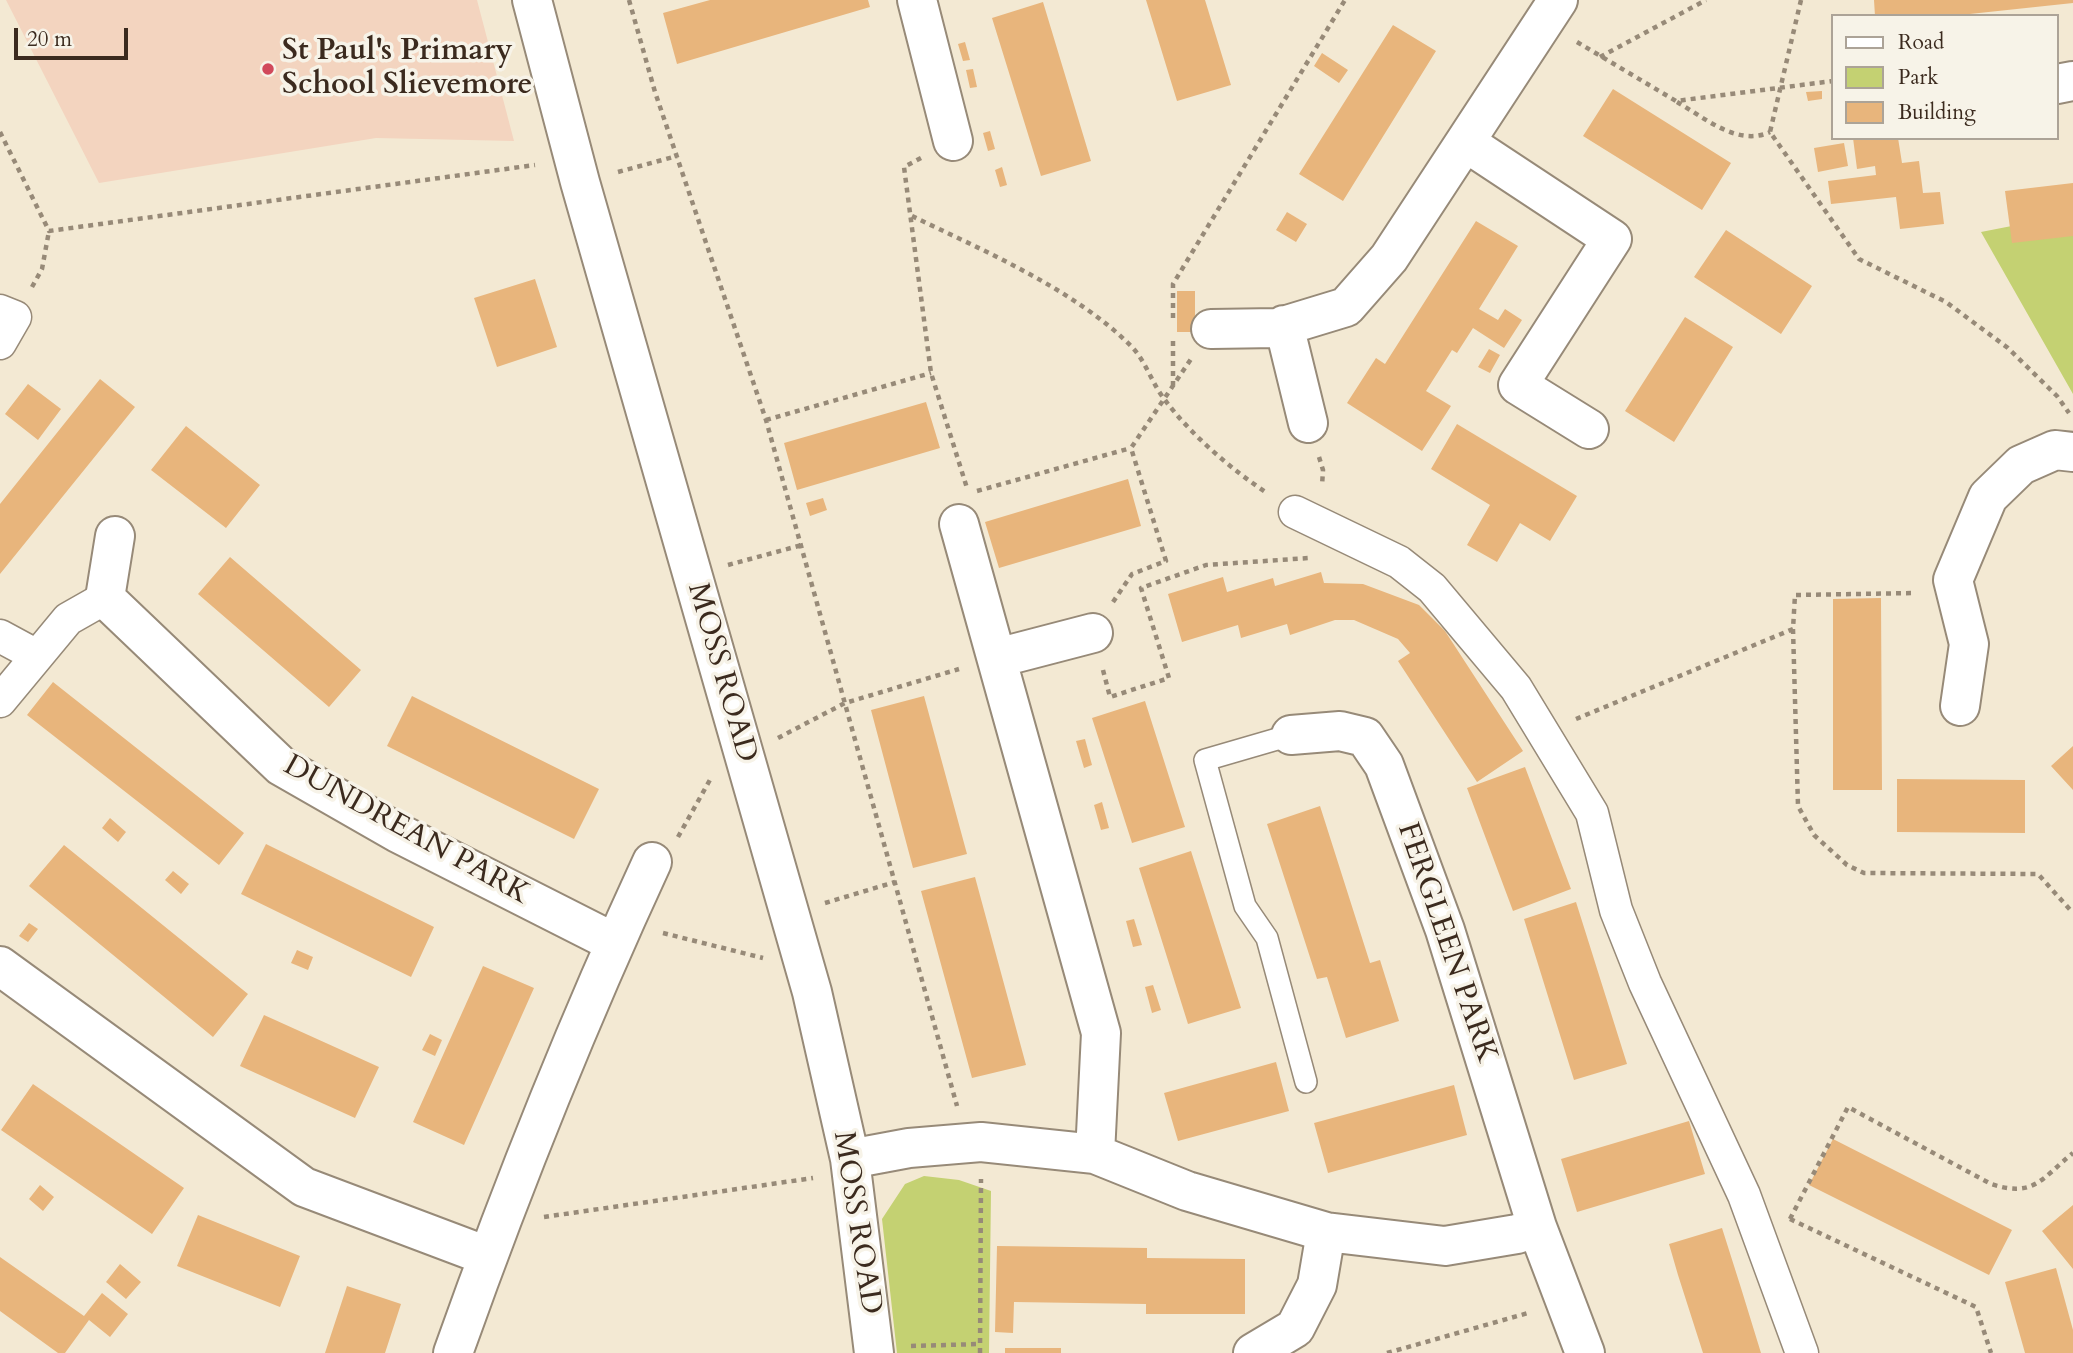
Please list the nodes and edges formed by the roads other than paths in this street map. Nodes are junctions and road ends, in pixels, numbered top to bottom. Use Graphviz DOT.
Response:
graph roads {
  1 [pos="532,0"];
  2 [pos="917,0"];
  3 [pos="1551,10"];
  4 [pos="953,141"];
  5 [pos="1465,142"];
  6 [pos="1284,325"];
  7 [pos="1211,329"];
  8 [pos="1308,423"];
  9 [pos="1589,429"];
  10 [pos="2073,452"];
  11 [pos="1307,517"];
  12 [pos="959,524"];
  13 [pos="115,536"];
  14 [pos="105,598"];
  15 [pos="1093,633"];
  16 [pos="0,636"];
  17 [pos="37,656"];
  18 [pos="996,657"];
  19 [pos="0,701"];
  20 [pos="1960,706"];
  21 [pos="1291,735"];
  22 [pos="652,862"];
  23 [pos="621,930"];
  24 [pos="0,966"];
  25 [pos="1306,1082"];
  26 [pos="1095,1154"];
  27 [pos="851,1166"];
  28 [pos="1537,1227"];
  29 [pos="1325,1233"];
  30 [pos="494,1240"];
  31 [pos="874,1350"];
  32 [pos="453,1353"];
  33 [pos="1253,1353"];
  34 [pos="1585,1353"];
  35 [pos="1802,1353"];
  1 -- 27 [label="street, MOSS ROAD"];
  2 -- 4 [label="street"];
  3 -- 5 [label="street"];
  5 -- 6 [label="street"];
  5 -- 9 [label="street"];
  6 -- 7 [label="street"];
  6 -- 8 [label="street"];
  10 -- 20 [label="street"];
  11 -- 35 [label="street"];
  12 -- 18 [label="street"];
  13 -- 14 [label="street"];
  14 -- 17 [label="street"];
  14 -- 23 [label="street, DUNDREAN PARK"];
  15 -- 18 [label="street"];
  16 -- 17 [label="street"];
  17 -- 19 [label="street"];
  18 -- 26 [label="street"];
  21 -- 25 [label="lane"];
  21 -- 28 [label="street, FERGLEEN PARK"];
  22 -- 23 [label="street"];
  23 -- 30 [label="street"];
  24 -- 30 [label="street"];
  26 -- 27 [label="street"];
  26 -- 29 [label="street"];
  27 -- 31 [label="street, MOSS ROAD"];
  28 -- 29 [label="street"];
  28 -- 34 [label="street, FERGLEEN PARK"];
  29 -- 33 [label="street"];
  30 -- 32 [label="street"];
}
